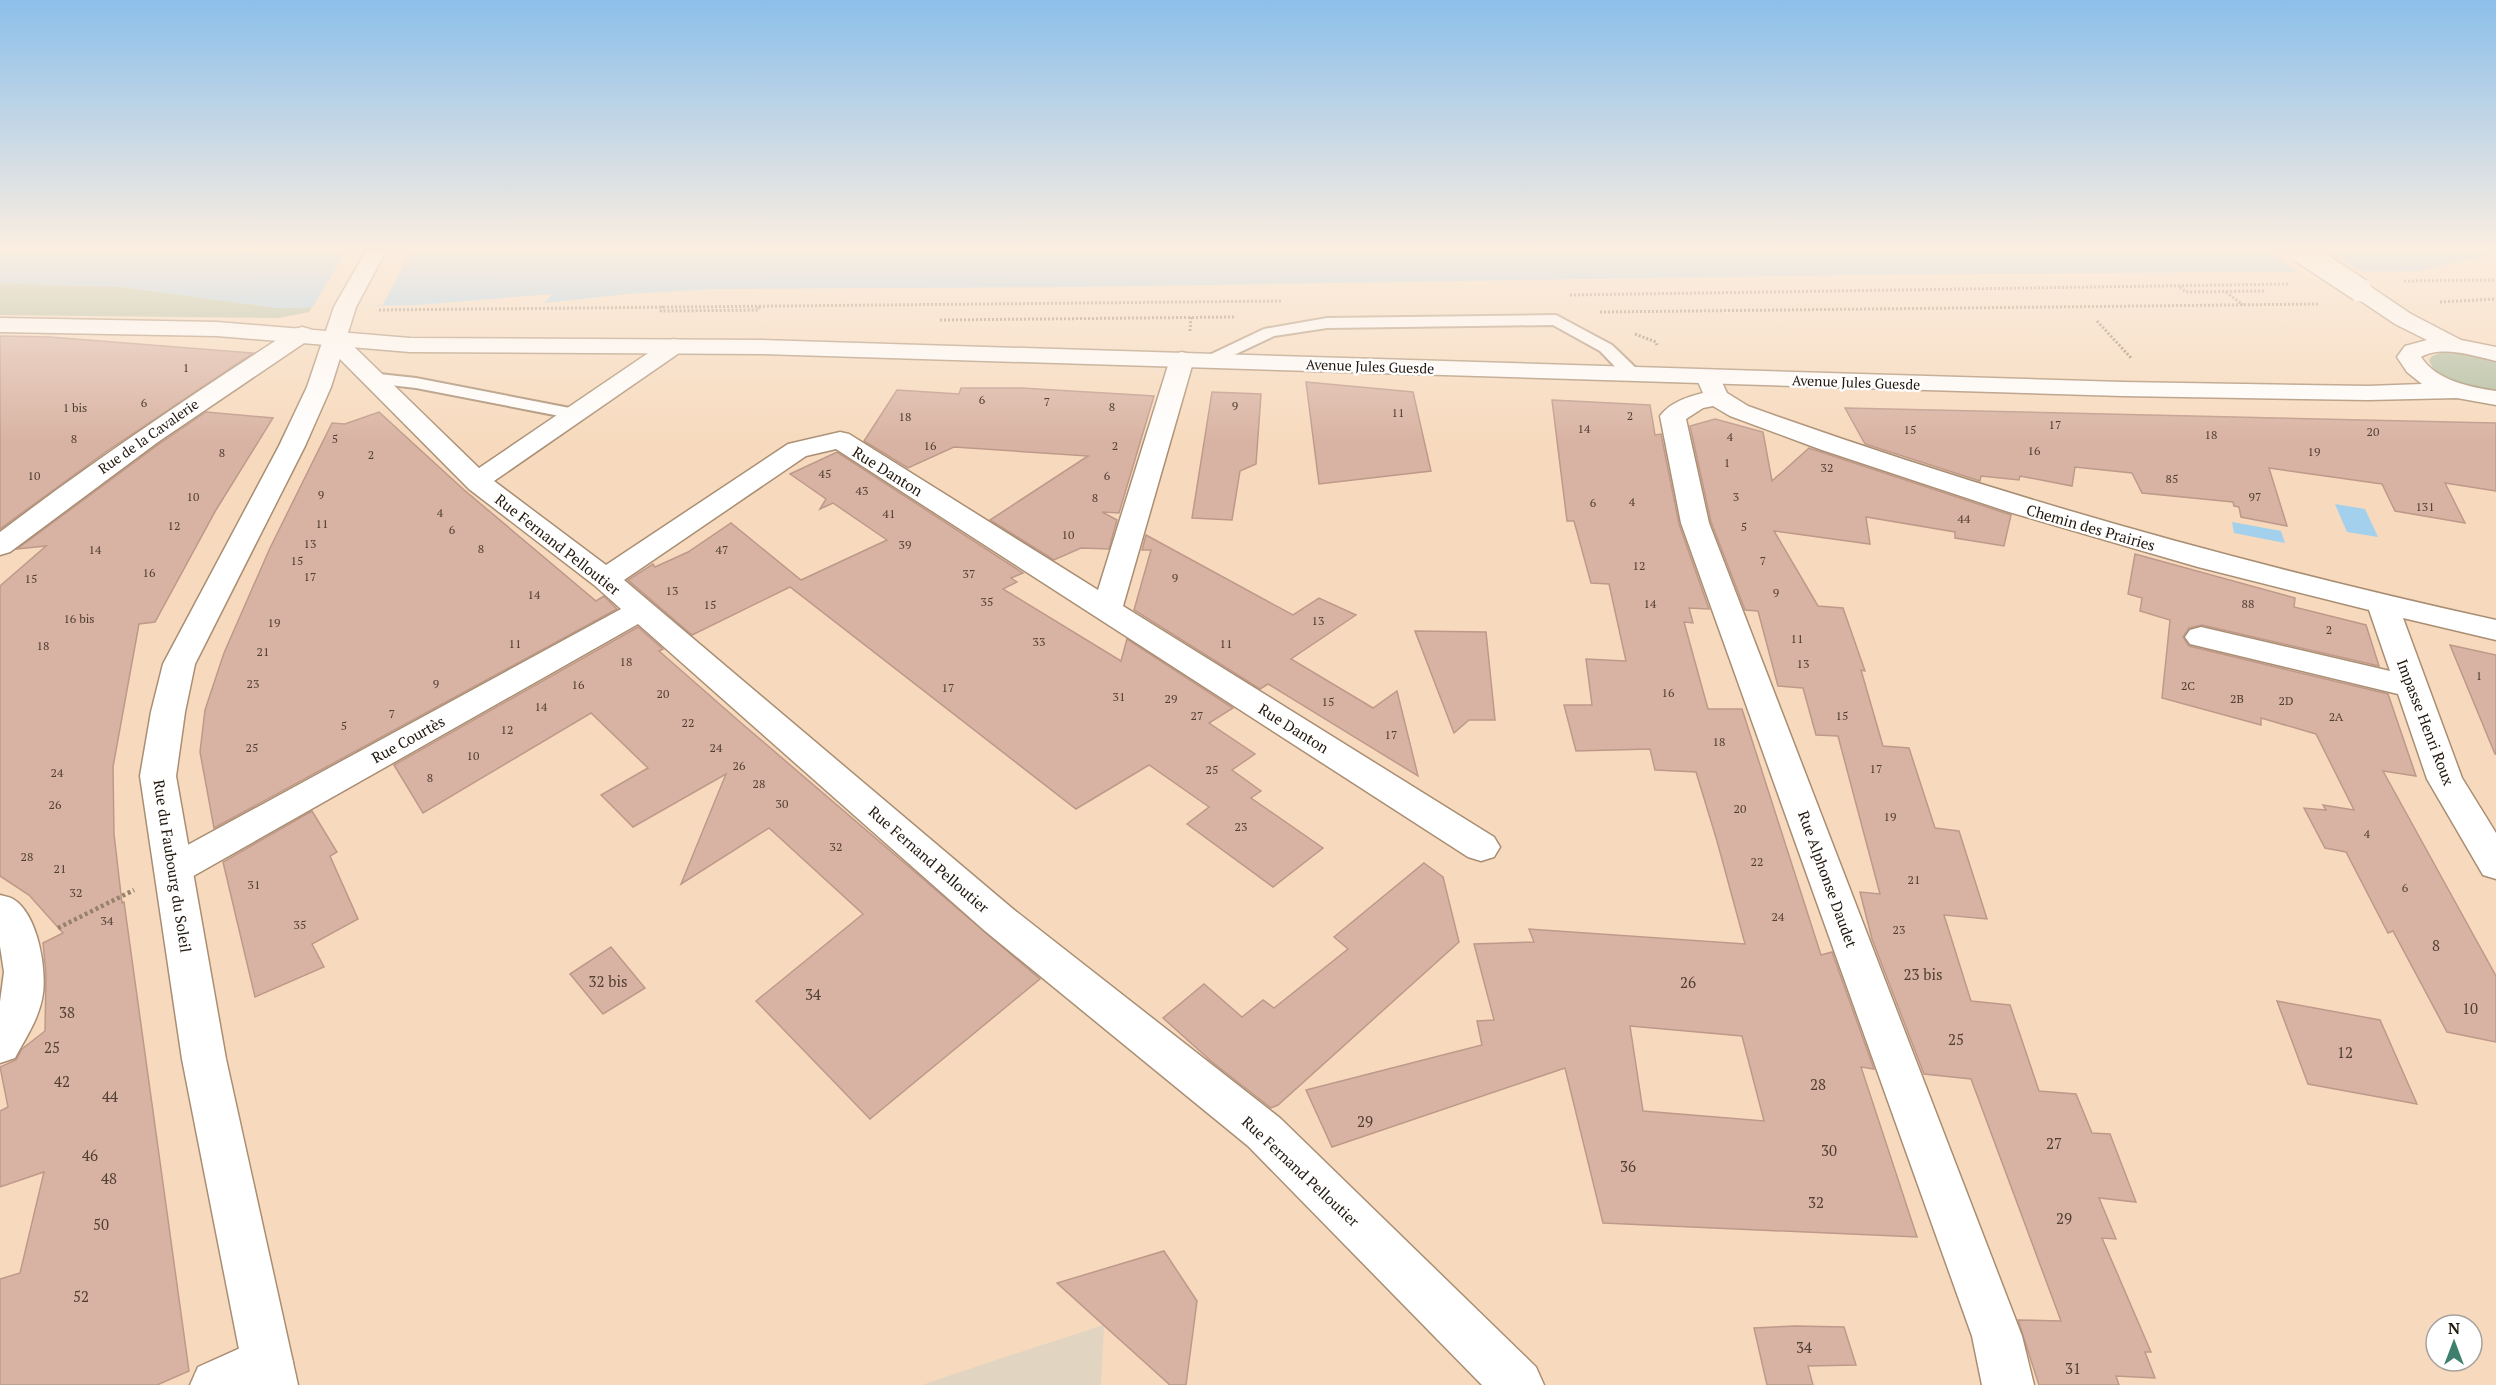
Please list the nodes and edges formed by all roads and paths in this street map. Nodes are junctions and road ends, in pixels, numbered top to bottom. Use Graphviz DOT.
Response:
graph roads {
  1 [pos="334,316"];
  2 [pos="2398,316"];
  3 [pos="1191,317"];
  4 [pos="2403,319"];
  5 [pos="2097,321"];
  6 [pos="0,325"];
  7 [pos="327,327"];
  8 [pos="1190,332"];
  9 [pos="674,346"];
  10 [pos="2423,346"];
  11 [pos="2456,346"];
  12 [pos="2126,352"];
  13 [pos="2496,354"];
  14 [pos="1182,359"];
  15 [pos="1211,360"];
  16 [pos="1633,375"];
  17 [pos="370,378"];
  18 [pos="2415,382"];
  19 [pos="1713,387"];
  20 [pos="2496,398"];
  21 [pos="575,414"];
  22 [pos="477,481"];
  23 [pos="0,546"];
  24 [pos="605,579"];
  25 [pos="2383,605"];
  26 [pos="1107,609"];
  27 [pos="641,610"];
  28 [pos="2496,630"];
  29 [pos="2201,637"];
  30 [pos="2412,687"];
  31 [pos="1481,847"];
  32 [pos="2496,865"];
  33 [pos="175,869"];
  34 [pos="8,925"];
  35 [pos="0,1045"];
  36 [pos="270,1373"];
  37 [pos="216,1385"];
  38 [pos="1518,1385"];
  39 [pos="2008,1385"];
  1 -- 7 [label="street, Rue du Faubourg du Soleil"];
  2 -- 4 [label="street, bridge"];
  3 -- 8 [label="path"];
  4 -- 10 [label="street"];
  4 -- 11 [label="street"];
  5 -- 12 [label="path"];
  6 -- 7 [label="street, Avenue Jules Guesde"];
  7 -- 9 [label="street, Avenue Jules Guesde"];
  7 -- 17 [label="street, Rue Fernand Pelloutier"];
  7 -- 23 [label="street, Rue de la Cavalerie"];
  7 -- 33 [label="street, Rue du Faubourg du Soleil"];
  9 -- 14 [label="street, Avenue Jules Guesde"];
  9 -- 21 [label="street"];
  10 -- 11 [label="street"];
  10 -- 18 [label="street"];
  11 -- 13 [label="street"];
  14 -- 15 [label="street, Avenue Jules Guesde"];
  14 -- 26 [label="street"];
  15 -- 16 [label="street, Avenue Jules Guesde"];
  15 -- 16 [label="lane"];
  16 -- 19 [label="street, Avenue Jules Guesde"];
  17 -- 21 [label="lane"];
  17 -- 22 [label="street, Rue Fernand Pelloutier"];
  18 -- 19 [label="street, Avenue Jules Guesde"];
  18 -- 20 [label="street, Avenue Jules Guesde"];
  19 -- 25 [label="street, Chemin des Prairies"];
  19 -- 39 [label="street, Rue Alphonse Daudet"];
  21 -- 22 [label="street"];
  22 -- 24 [label="street, Rue Fernand Pelloutier"];
  24 -- 26 [label="street, Rue Danton"];
  24 -- 27 [label="street, Rue Fernand Pelloutier"];
  25 -- 28 [label="street, Chemin des Prairies"];
  25 -- 30 [label="street, Impasse Henri Roux"];
  26 -- 31 [label="street, Rue Danton"];
  27 -- 33 [label="street, Rue Courtès"];
  27 -- 38 [label="street, Rue Fernand Pelloutier"];
  29 -- 30 [label="street"];
  30 -- 32 [label="street, Impasse Henri Roux"];
  33 -- 34 [label="path"];
  33 -- 36 [label="street, Rue du Faubourg du Soleil"];
  34 -- 35 [label="street"];
  36 -- 37 [label="street"];
}
